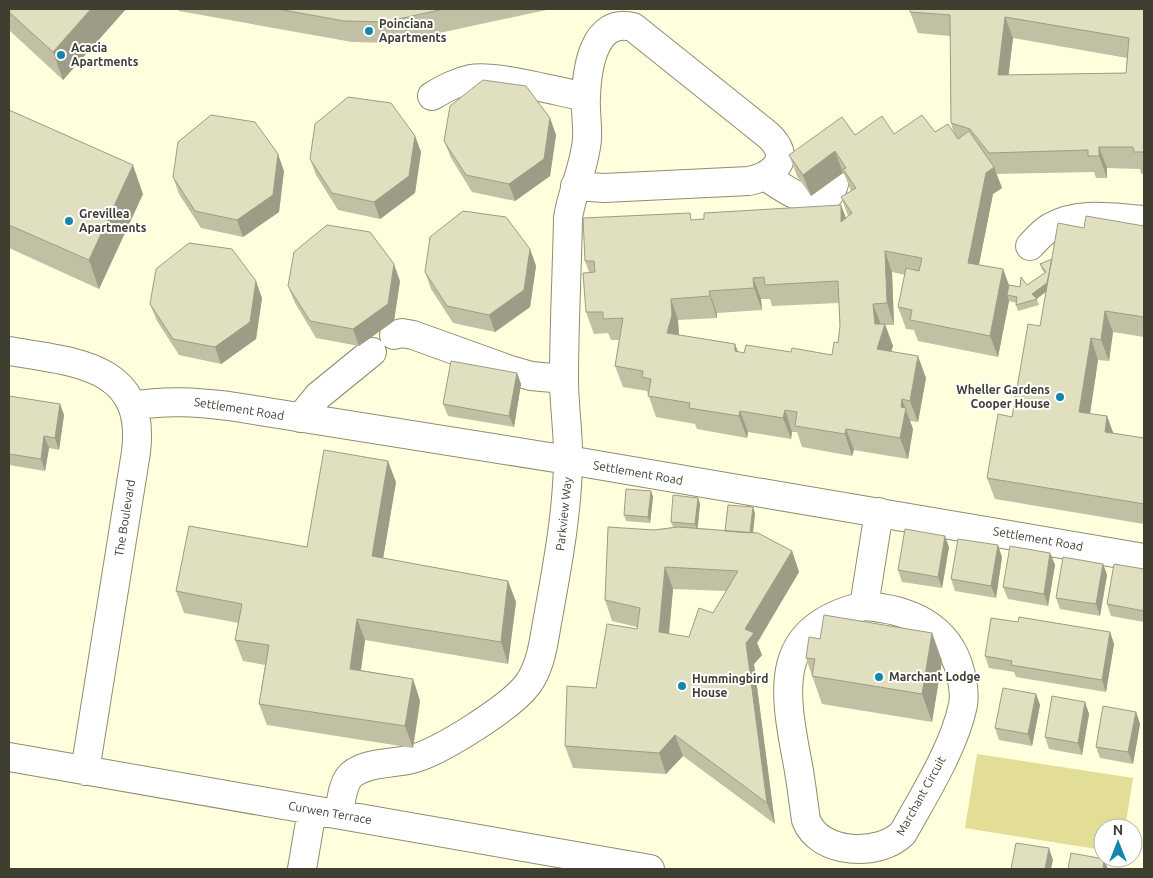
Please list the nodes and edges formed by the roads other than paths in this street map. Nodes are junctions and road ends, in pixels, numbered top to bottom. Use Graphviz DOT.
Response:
graph roads {
  1 [pos="432,96"];
  2 [pos="586,97"];
  3 [pos="766,176"];
  4 [pos="835,179"];
  5 [pos="575,186"];
  6 [pos="1144,220"];
  7 [pos="1030,246"];
  8 [pos="394,335"];
  9 [pos="9,351"];
  10 [pos="372,352"];
  11 [pos="564,380"];
  12 [pos="132,406"];
  13 [pos="300,418"];
  14 [pos="568,460"];
  15 [pos="880,512"];
  16 [pos="1144,558"];
  17 [pos="864,606"];
  18 [pos="9,757"];
  19 [pos="85,771"];
  20 [pos="312,810"];
  21 [pos="339,814"];
  22 [pos="850,859"];
  23 [pos="302,869"];
  24 [pos="650,869"];
  1 -- 2 [label="street"];
  2 -- 3 [label="street, Parkview Way"];
  2 -- 5 [label="street, Parkview Way"];
  3 -- 4 [label="street"];
  3 -- 5 [label="street"];
  5 -- 11 [label="street, Parkview Way"];
  6 -- 7 [label="street"];
  8 -- 11 [label="street"];
  9 -- 12 [label="street, The Boulevard"];
  10 -- 13 [label="street"];
  11 -- 14 [label="street, Parkview Way"];
  12 -- 13 [label="street, Settlement Road"];
  12 -- 19 [label="street, The Boulevard"];
  13 -- 14 [label="street, Settlement Road"];
  14 -- 15 [label="street, Settlement Road"];
  14 -- 21 [label="street, Parkview Way"];
  15 -- 16 [label="street, Settlement Road"];
  15 -- 17 [label="street"];
  17 -- 22 [label="street, Marchant Circuit"];
  17 -- 22 [label="street, Marchant Circuit"];
  18 -- 19 [label="street, Curwen Terrace"];
  19 -- 20 [label="street, Curwen Terrace"];
  20 -- 21 [label="street, Curwen Terrace"];
  20 -- 23 [label="street"];
  21 -- 24 [label="street, Curwen Terrace"];
}
